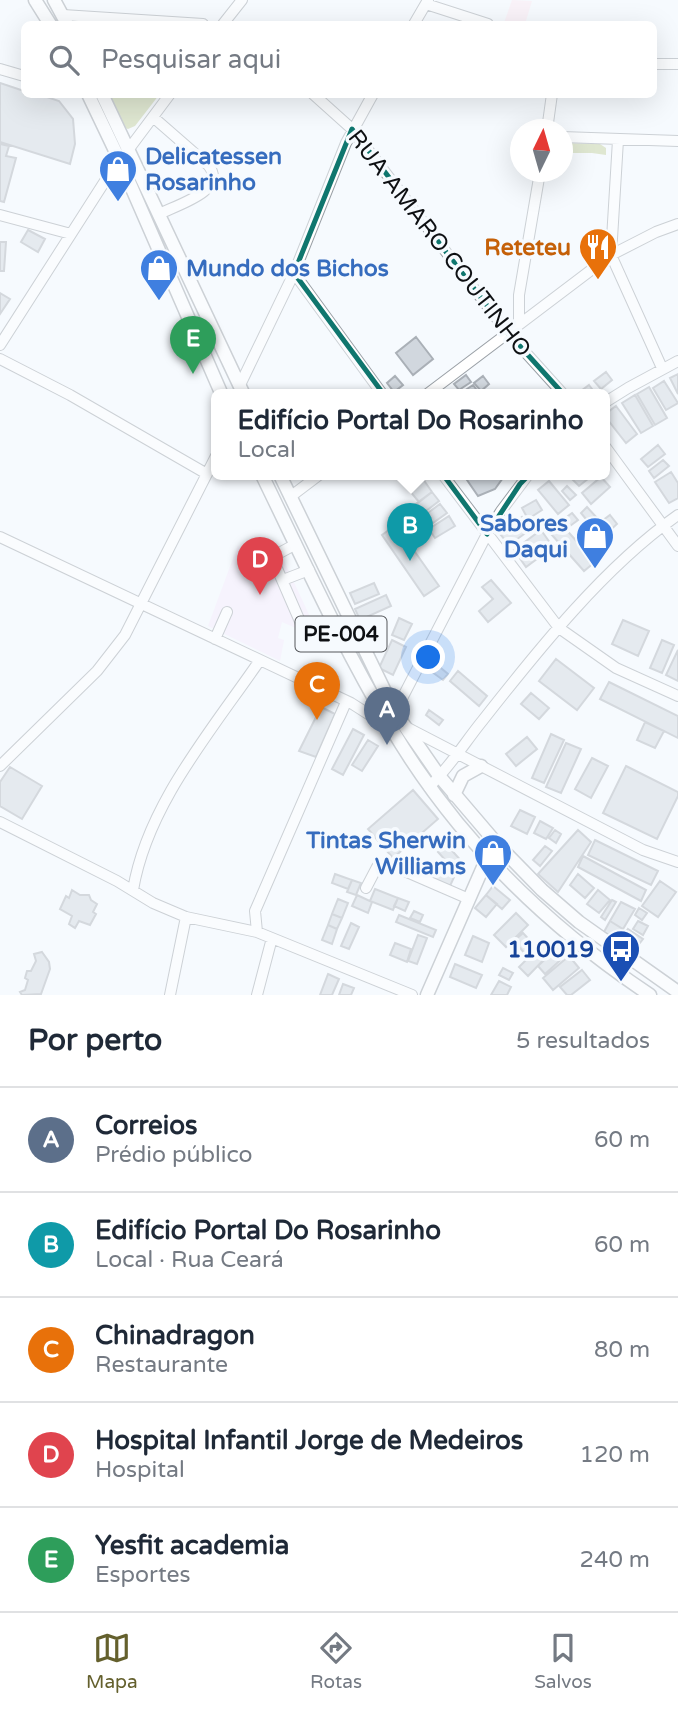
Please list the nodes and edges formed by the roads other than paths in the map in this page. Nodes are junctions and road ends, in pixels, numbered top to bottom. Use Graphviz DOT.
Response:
graph roads {
  1 [pos="35,0"];
  2 [pos="54,0"];
  3 [pos="242,0"];
  4 [pos="428,2"];
  5 [pos="65,20"];
  6 [pos="48,21"];
  7 [pos="100,21"];
  8 [pos="225,21"];
  9 [pos="416,21"];
  10 [pos="480,21"];
  11 [pos="657,64"];
  12 [pos="678,64"];
  13 [pos="0,69"];
  14 [pos="21,75"];
  15 [pos="90,98"];
  16 [pos="104,98"];
  17 [pos="167,98"];
  18 [pos="317,98"];
  19 [pos="371,98"];
  20 [pos="551,98"];
  21 [pos="153,117"];
  22 [pos="549,119"];
  23 [pos="352,130"];
  24 [pos="573,138"];
  25 [pos="618,140"];
  26 [pos="678,141"];
  27 [pos="128,149"];
  28 [pos="120,161"];
  29 [pos="538,182"];
  30 [pos="159,214"];
  31 [pos="0,215"];
  32 [pos="678,224"];
  33 [pos="71,234"];
  34 [pos="611,255"];
  35 [pos="293,273"];
  36 [pos="519,323"];
  37 [pos="508,333"];
  38 [pos="0,345"];
  39 [pos="0,359"];
  40 [pos="678,361"];
  41 [pos="662,368"];
  42 [pos="219,389"];
  43 [pos="242,389"];
  44 [pos="242,389"];
  45 [pos="379,389"];
  46 [pos="434,389"];
  47 [pos="559,389"];
  48 [pos="610,399"];
  49 [pos="610,453"];
  50 [pos="211,466"];
  51 [pos="207,474"];
  52 [pos="264,480"];
  53 [pos="282,480"];
  54 [pos="312,480"];
  55 [pos="447,480"];
  56 [pos="524,480"];
  57 [pos="290,497"];
  58 [pos="678,516"];
  59 [pos="662,526"];
  60 [pos="487,534"];
  61 [pos="0,537"];
  62 [pos="296,544"];
  63 [pos="678,547"];
  64 [pos="309,570"];
  65 [pos="283,580"];
  66 [pos="142,604"];
  67 [pos="227,612"];
  68 [pos="302,626"];
  69 [pos="559,628"];
  70 [pos="215,639"];
  71 [pos="260,660"];
  72 [pos="369,690"];
  73 [pos="678,696"];
  74 [pos="348,703"];
  75 [pos="395,712"];
  76 [pos="397,727"];
  77 [pos="457,754"];
  78 [pos="0,766"];
  79 [pos="481,766"];
  80 [pos="440,777"];
  81 [pos="429,787"];
  82 [pos="454,795"];
  83 [pos="0,822"];
  84 [pos="487,858"];
  85 [pos="677,860"];
  86 [pos="137,868"];
  87 [pos="117,881"];
  88 [pos="366,888"];
  89 [pos="133,890"];
  90 [pos="469,900"];
  91 [pos="255,911"];
  92 [pos="186,917"];
  93 [pos="238,927"];
  94 [pos="257,932"];
  95 [pos="272,938"];
  96 [pos="678,992"];
  97 [pos="170,995"];
  98 [pos="257,995"];
  99 [pos="412,995"];
  100 [pos="427,995"];
  101 [pos="650,995"];
  1 -- 6 [label="main road"];
  2 -- 5 [label="main road"];
  3 -- 8 [label="street"];
  4 -- 9 [label="street"];
  4 -- 10 [label="street"];
  5 -- 7 [label="street"];
  11 -- 12 [label="street"];
  13 -- 14 [label="street"];
  15 -- 28 [label="main road"];
  16 -- 27 [label="main road"];
  17 -- 21 [label="street"];
  18 -- 23 [label="street, RUA AMARO COUTINHO"];
  19 -- 23 [label="street"];
  20 -- 22 [label="street"];
  21 -- 27 [label="street"];
  21 -- 30 [label="street"];
  23 -- 35 [label="street"];
  23 -- 37 [label="street, RUA AMARO COUTINHO"];
  24 -- 25 [label="street"];
  25 -- 26 [label="street"];
  25 -- 34 [label="street"];
  27 -- 28 [label="street"];
  27 -- 30 [label="main road"];
  28 -- 33 [label="street"];
  28 -- 42 [label="main road"];
  29 -- 36 [label="street"];
  30 -- 43 [label="main road"];
  31 -- 33 [label="street"];
  32 -- 34 [label="street"];
  33 -- 38 [label="street"];
  34 -- 36 [label="street"];
  34 -- 41 [label="street"];
  35 -- 44 [label="street"];
  35 -- 45 [label="street"];
  36 -- 37 [label="street"];
  37 -- 46 [label="street"];
  37 -- 47 [label="street, RUA AMARO COUTINHO"];
  39 -- 51 [label="street"];
  40 -- 41 [label="street"];
  41 -- 48 [label="street"];
  49 -- 59 [label="street"];
  50 -- 51 [label="street"];
  51 -- 66 [label="street"];
  52 -- 62 [label="main road, PE-004"];
  53 -- 57 [label="main road, PE-004"];
  54 -- 57 [label="street"];
  55 -- 60 [label="street"];
  56 -- 60 [label="street"];
  57 -- 75 [label="main road, PE-004"];
  58 -- 59 [label="street"];
  59 -- 63 [label="street"];
  59 -- 69 [label="street"];
  60 -- 69 [label="street"];
  60 -- 75 [label="street"];
  61 -- 66 [label="street"];
  62 -- 64 [label="main road, PE-004"];
  62 -- 65 [label="street"];
  64 -- 65 [label="street"];
  64 -- 72 [label="main road, PE-004"];
  65 -- 68 [label="street"];
  66 -- 70 [label="street"];
  66 -- 78 [label="street"];
  67 -- 70 [label="street"];
  69 -- 73 [label="street"];
  69 -- 77 [label="street"];
  70 -- 71 [label="street"];
  71 -- 74 [label="street"];
  71 -- 86 [label="street"];
  72 -- 74 [label="street"];
  72 -- 76 [label="main road, PE-004"];
  74 -- 76 [label="street"];
  74 -- 91 [label="street"];
  75 -- 76 [label="main road, PE-004"];
  76 -- 77 [label="street"];
  76 -- 80 [label="main road, PE-004"];
  76 -- 81 [label="main road, PE-004"];
  77 -- 79 [label="street"];
  77 -- 80 [label="street"];
  79 -- 82 [label="main road"];
  79 -- 85 [label="street"];
  80 -- 81 [label="street"];
  80 -- 82 [label="main road, PE-004"];
  81 -- 84 [label="main road, PE-004"];
  82 -- 96 [label="main road, PE-004"];
  83 -- 87 [label="street"];
  84 -- 90 [label="main road"];
  84 -- 101 [label="main road, PE-004"];
  86 -- 87 [label="street"];
  86 -- 89 [label="street"];
  87 -- 89 [label="street"];
  88 -- 90 [label="street"];
  89 -- 92 [label="street"];
  90 -- 100 [label="main road"];
  91 -- 93 [label="street"];
  91 -- 94 [label="street"];
  92 -- 93 [label="street"];
  92 -- 97 [label="street"];
  93 -- 94 [label="street"];
  94 -- 95 [label="street"];
  95 -- 98 [label="street"];
  95 -- 99 [label="street"];
}
